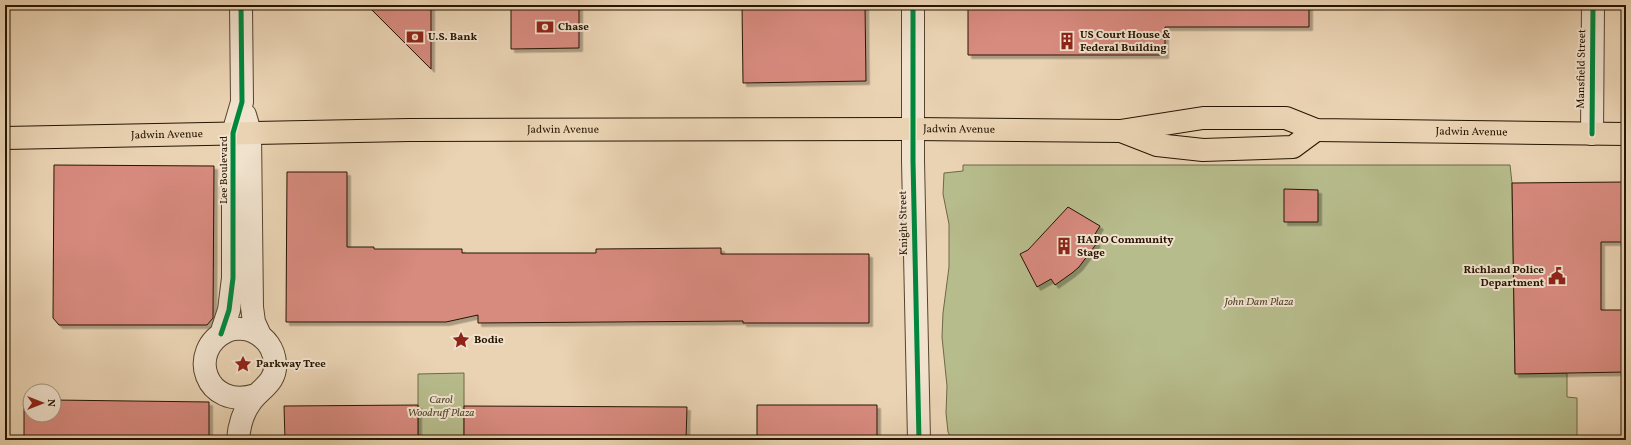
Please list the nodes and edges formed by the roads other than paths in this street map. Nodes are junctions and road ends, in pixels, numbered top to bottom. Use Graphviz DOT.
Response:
graph roads {
  1 [pos="241,5"];
  2 [pos="913,5"];
  3 [pos="1593,5"];
  4 [pos="912,129"];
  5 [pos="1316,130"];
  6 [pos="1120,131"];
  7 [pos="242,133"];
  8 [pos="1592,134"];
  9 [pos="1626,134"];
  10 [pos="5,138"];
  11 [pos="221,334"];
  12 [pos="260,335"];
  13 [pos="256,395"];
  14 [pos="238,440"];
  15 [pos="919,440"];
  1 -- 7 [label="street, Lee Boulevard"];
  2 -- 4 [label="street, Knight Street"];
  3 -- 8 [label="street, Mansfield Street"];
  4 -- 6 [label="main road, Jadwin Avenue"];
  4 -- 7 [label="main road, Jadwin Avenue"];
  4 -- 15 [label="street, Knight Street"];
  5 -- 6 [label="main road, Jadwin Avenue"];
  5 -- 6 [label="main road, Jadwin Avenue"];
  5 -- 8 [label="main road, Jadwin Avenue"];
  7 -- 10 [label="main road, Jadwin Avenue"];
  7 -- 11 [label="street, Lee Boulevard"];
  7 -- 12 [label="street, Lee Boulevard"];
  8 -- 9 [label="main road, Jadwin Avenue"];
  11 -- 12 [label="street"];
  11 -- 13 [label="street, Lee Boulevard"];
  12 -- 13 [label="street, Lee Boulevard"];
  13 -- 14 [label="street, Lee Boulevard"];
}
